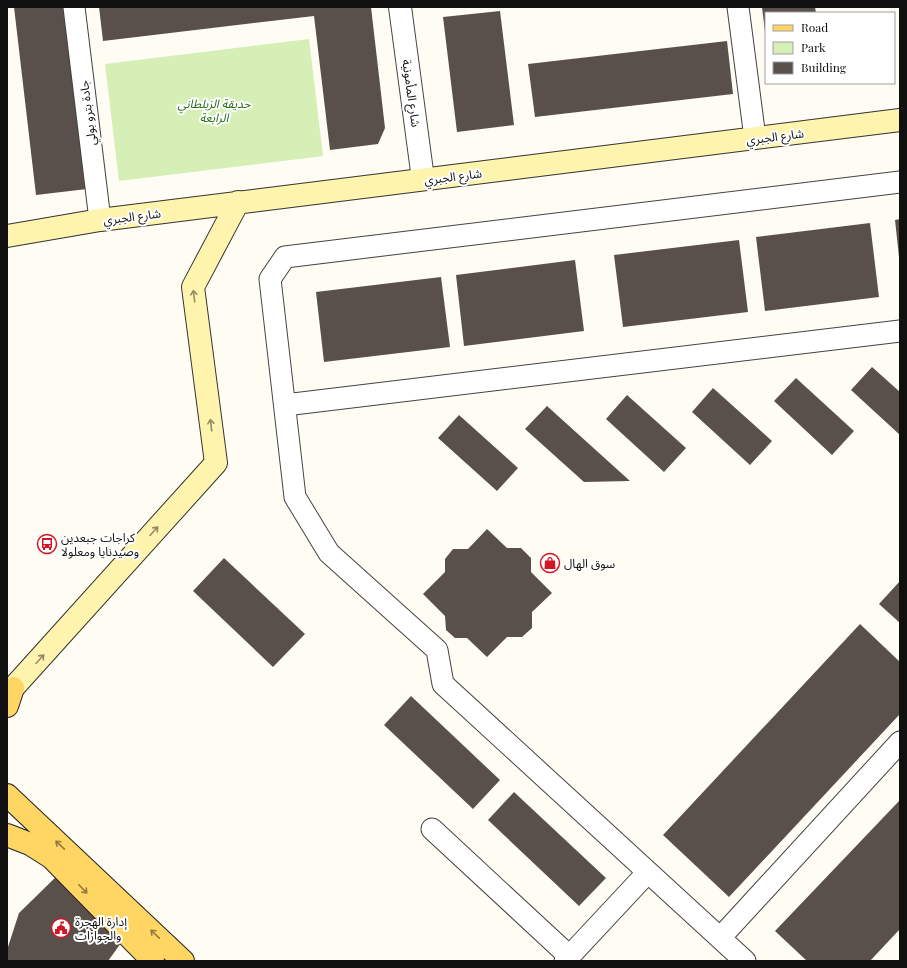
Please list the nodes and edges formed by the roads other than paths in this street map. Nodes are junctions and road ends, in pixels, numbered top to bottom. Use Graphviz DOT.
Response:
graph roads {
  1 [pos="74,7"];
  2 [pos="402,7"];
  3 [pos="738,7"];
  4 [pos="900,120"];
  5 [pos="755,138"];
  6 [pos="423,179"];
  7 [pos="900,182"];
  8 [pos="238,202"];
  9 [pos="100,220"];
  10 [pos="7,236"];
  11 [pos="900,331"];
  12 [pos="285,405"];
  13 [pos="9,696"];
  14 [pos="900,742"];
  15 [pos="8,794"];
  16 [pos="432,829"];
  17 [pos="7,835"];
  18 [pos="648,872"];
  19 [pos="720,938"];
  20 [pos="567,959"];
  21 [pos="153,961"];
  22 [pos="184,961"];
  23 [pos="745,961"];
  1 -- 9 [label="street, جادة بترو بولي"];
  2 -- 6 [label="street, شارع المأمونية"];
  3 -- 5 [label="street"];
  4 -- 5 [label="main road, شارع الجبري"];
  5 -- 6 [label="main road, شارع الجبري"];
  6 -- 8 [label="main road, شارع الجبري"];
  7 -- 12 [label="street"];
  8 -- 9 [label="main road, شارع الجبري"];
  13 -- 8 [label="main road, one-way"];
  9 -- 10 [label="main road, شارع الجبري"];
  11 -- 12 [label="street"];
  12 -- 18 [label="street"];
  14 -- 19 [label="street"];
  22 -- 15 [label="main road, one-way"];
  16 -- 20 [label="street"];
  17 -- 21 [label="main road, one-way"];
  18 -- 19 [label="street"];
  18 -- 20 [label="street"];
  19 -- 23 [label="street"];
}
